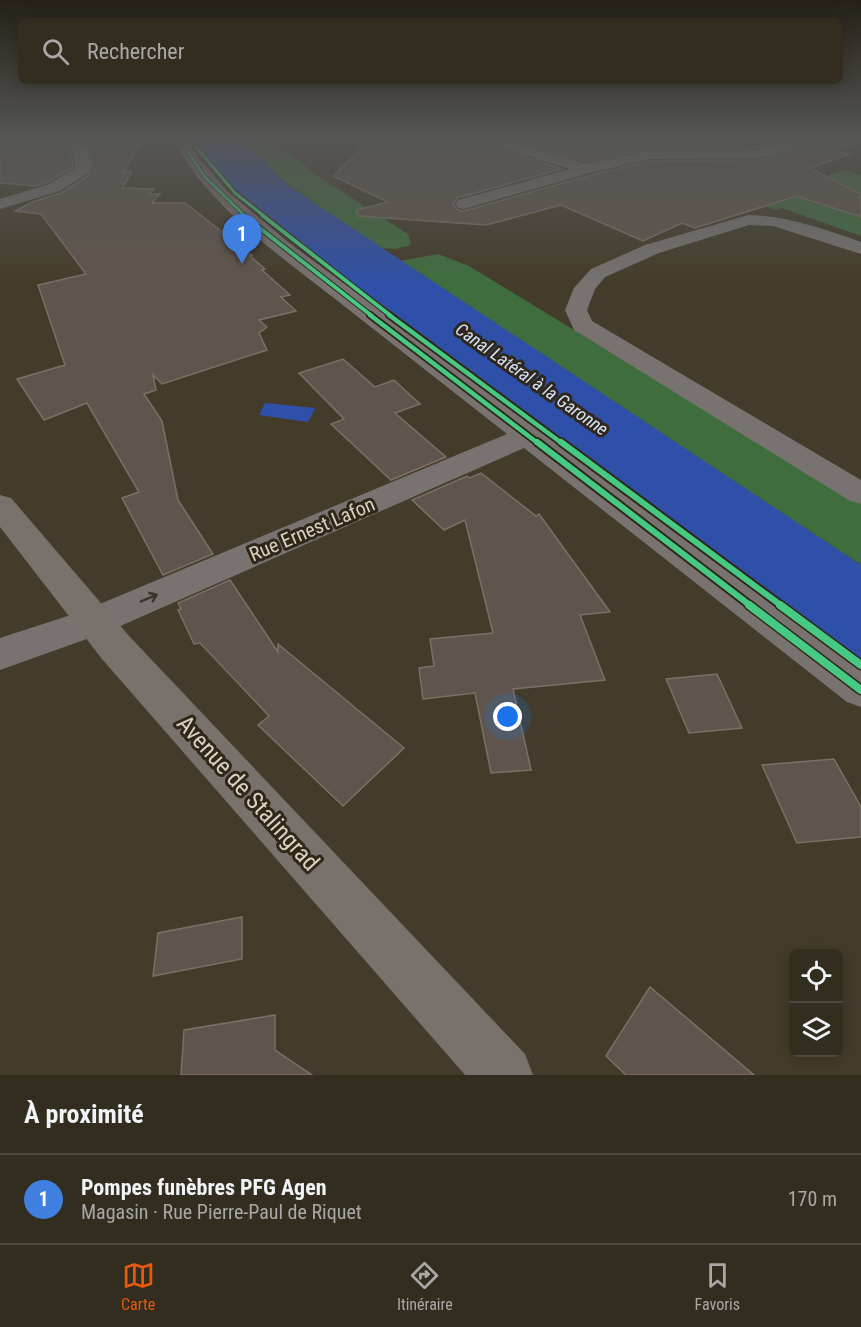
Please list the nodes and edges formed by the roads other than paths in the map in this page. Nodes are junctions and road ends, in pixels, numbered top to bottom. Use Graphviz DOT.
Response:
graph roads {
  1 [pos="54,187"];
  2 [pos="217,187"];
  3 [pos="523,187"];
  4 [pos="75,192"];
  5 [pos="0,204"];
  6 [pos="464,204"];
  7 [pos="861,248"];
  8 [pos="528,436"];
  9 [pos="861,494"];
  10 [pos="0,505"];
  11 [pos="96,621"];
  12 [pos="0,654"];
  13 [pos="861,690"];
  14 [pos="504,1075"];
  1 -- 4 [label="street"];
  1 -- 5 [label="street"];
  2 -- 8 [label="street"];
  3 -- 6 [label="street"];
  7 -- 9 [label="street"];
  11 -- 8 [label="street, Rue Ernest Lafon, one-way"];
  8 -- 13 [label="street"];
  10 -- 11 [label="main road, Avenue de Stalingrad"];
  11 -- 12 [label="street, Rue Ernest Lafon"];
  11 -- 14 [label="main road, Avenue de Stalingrad"];
}
